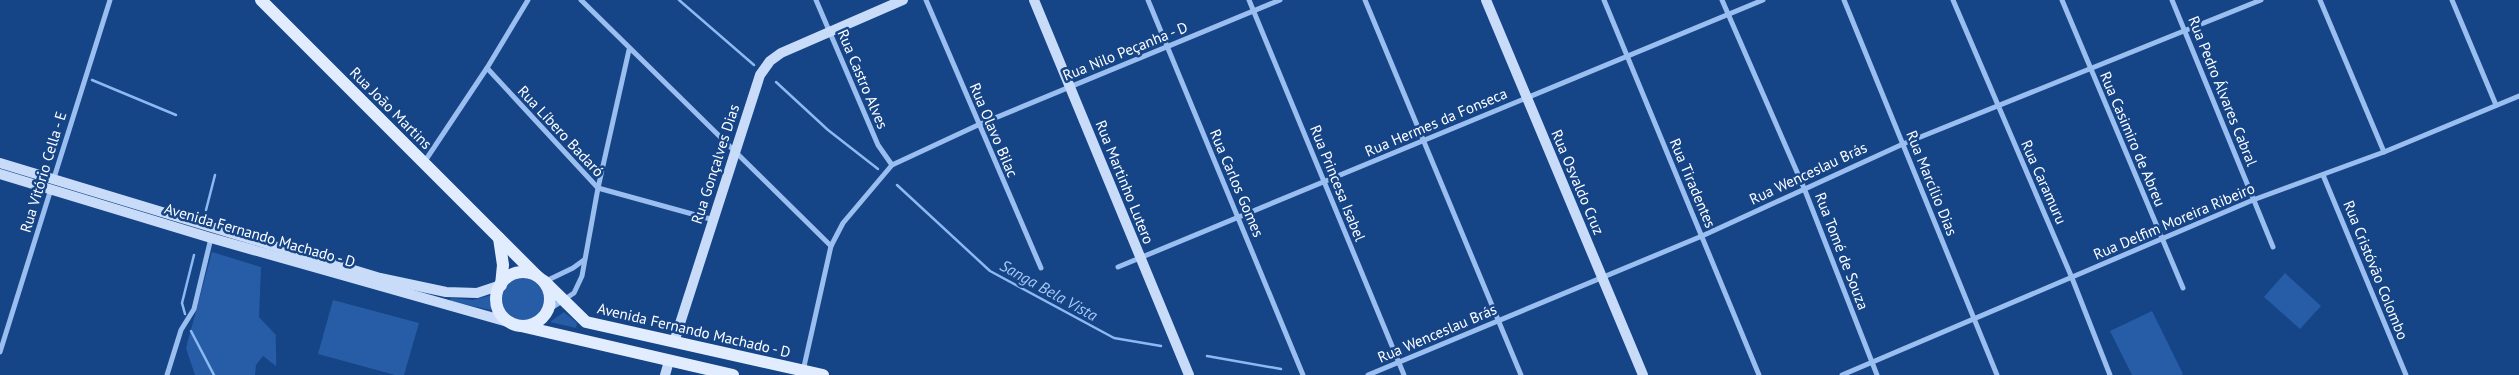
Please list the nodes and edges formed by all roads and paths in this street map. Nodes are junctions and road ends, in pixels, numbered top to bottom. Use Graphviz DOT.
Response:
graph roads {
  1 [pos="109,0"];
  2 [pos="261,0"];
  3 [pos="528,0"];
  4 [pos="581,0"];
  5 [pos="816,0"];
  6 [pos="903,0"];
  7 [pos="926,0"];
  8 [pos="1034,0"];
  9 [pos="1148,0"];
  10 [pos="1249,0"];
  11 [pos="1280,0"];
  12 [pos="1365,0"];
  13 [pos="1486,0"];
  14 [pos="1604,0"];
  15 [pos="1722,0"];
  16 [pos="1763,0"];
  17 [pos="1844,0"];
  18 [pos="1953,0"];
  19 [pos="2062,0"];
  20 [pos="2172,0"];
  21 [pos="2260,0"];
  22 [pos="2320,0"];
  23 [pos="2452,0"];
  24 [pos="1254,11"];
  25 [pos="1728,15"];
  26 [pos="2184,29"];
  27 [pos="829,31"];
  28 [pos="1167,47"];
  29 [pos="629,50"];
  30 [pos="1627,56"];
  31 [pos="486,68"];
  32 [pos="2090,69"];
  33 [pos="1070,87"];
  34 [pos="2519,96"];
  35 [pos="1527,98"];
  36 [pos="1997,105"];
  37 [pos="2496,105"];
  38 [pos="978,125"];
  39 [pos="1423,141"];
  40 [pos="1903,144"];
  41 [pos="734,152"];
  42 [pos="2384,152"];
  43 [pos="0,163"];
  44 [pos="423,164"];
  45 [pos="892,165"];
  46 [pos="0,174"];
  47 [pos="2323,175"];
  48 [pos="1324,182"];
  49 [pos="52,185"];
  50 [pos="598,188"];
  51 [pos="1804,188"];
  52 [pos="2254,200"];
  53 [pos="1238,218"];
  54 [pos="714,220"];
  55 [pos="1702,236"];
  56 [pos="211,238"];
  57 [pos="499,238"];
  58 [pos="2162,240"];
  59 [pos="830,246"];
  60 [pos="2273,247"];
  61 [pos="1140,258"];
  62 [pos="585,260"];
  63 [pos="1118,267"];
  64 [pos="1041,268"];
  65 [pos="540,278"];
  66 [pos="1602,278"];
  67 [pos="2072,278"];
  68 [pos="501,285"];
  69 [pos="398,287"];
  70 [pos="2183,288"];
  71 [pos="563,301"];
  72 [pos="547,311"];
  73 [pos="1974,320"];
  74 [pos="1498,321"];
  75 [pos="517,325"];
  76 [pos="674,342"];
  77 [pos="0,352"];
  78 [pos="669,361"];
  79 [pos="1398,362"];
  80 [pos="1872,362"];
  81 [pos="802,373"];
  82 [pos="167,375"];
  83 [pos="665,375"];
  84 [pos="733,375"];
  85 [pos="823,375"];
  86 [pos="1189,375"];
  87 [pos="1303,375"];
  88 [pos="1368,375"];
  89 [pos="1404,375"];
  90 [pos="1521,375"];
  91 [pos="1643,375"];
  92 [pos="1760,375"];
  93 [pos="1842,375"];
  94 [pos="1877,375"];
  95 [pos="1997,375"];
  96 [pos="2110,375"];
  97 [pos="2406,375"];
  1 -- 49 [label="street, Rua Vitório Cella - E"];
  2 -- 44 [label="main road, Rua João Martins"];
  3 -- 31 [label="street"];
  4 -- 29 [label="street"];
  5 -- 27 [label="street, Rua Castro Alves"];
  6 -- 27 [label="street, Rua Gonçalves Dias"];
  7 -- 38 [label="street, Rua Olavo Bilac"];
  8 -- 33 [label="street, Rua Martinho Lutero"];
  9 -- 28 [label="street, Rua Carlos Gomes"];
  10 -- 24 [label="street, Rua Princesa Isabel"];
  11 -- 24 [label="street, Rua Nilo Peçanha - D"];
  12 -- 39 [label="street"];
  13 -- 35 [label="street, Rua Osvaldo Cruz"];
  14 -- 30 [label="street, Rua Tiradentes"];
  15 -- 25 [label="street, Rua Tomé de Souza"];
  16 -- 25 [label="street, Rua Hermes da Fonseca"];
  17 -- 40 [label="street, Rua Marcílio Dias"];
  18 -- 36 [label="street, Rua Caramuru"];
  19 -- 32 [label="street, Rua Casimiro de Abreu"];
  20 -- 26 [label="street, Rua Pedro Álvares Cabral"];
  21 -- 26 [label="street, Rua Wenceslau Brás"];
  22 -- 42 [label="street"];
  23 -- 37 [label="street"];
  24 -- 28 [label="street, Rua Nilo Peçanha - D"];
  24 -- 48 [label="street, Rua Princesa Isabel"];
  25 -- 30 [label="street, Rua Hermes da Fonseca"];
  25 -- 51 [label="street, Rua Tomé de Souza"];
  26 -- 32 [label="street, Rua Wenceslau Brás"];
  26 -- 52 [label="street, Rua Pedro Álvares Cabral"];
  27 -- 41 [label="street, Rua Gonçalves Dias"];
  27 -- 45 [label="street, Rua Castro Alves"];
  28 -- 33 [label="street, Rua Nilo Peçanha - D"];
  28 -- 53 [label="street, Rua Carlos Gomes"];
  29 -- 41 [label="street"];
  29 -- 50 [label="street"];
  30 -- 35 [label="street, Rua Hermes da Fonseca"];
  30 -- 55 [label="street, Rua Tiradentes"];
  31 -- 44 [label="street"];
  31 -- 50 [label="street, Rua Líbero Badaró"];
  32 -- 36 [label="street, Rua Wenceslau Brás"];
  32 -- 58 [label="street, Rua Casimiro de Abreu"];
  33 -- 38 [label="street, Rua Nilo Peçanha - D"];
  33 -- 61 [label="street, Rua Martinho Lutero"];
  34 -- 37 [label="street, Rua Delfim Moreira Ribeiro"];
  35 -- 39 [label="street, Rua Hermes da Fonseca"];
  35 -- 66 [label="street, Rua Osvaldo Cruz"];
  36 -- 40 [label="street, Rua Wenceslau Brás"];
  36 -- 67 [label="street, Rua Caramuru"];
  37 -- 42 [label="street, Rua Delfim Moreira Ribeiro"];
  38 -- 45 [label="street, Rua Nilo Peçanha - D"];
  38 -- 64 [label="street, Rua Olavo Bilac"];
  39 -- 48 [label="street, Rua Hermes da Fonseca"];
  39 -- 74 [label="street"];
  40 -- 51 [label="street, Rua Wenceslau Brás"];
  40 -- 73 [label="street, Rua Marcílio Dias"];
  41 -- 54 [label="street, Rua Gonçalves Dias"];
  41 -- 59 [label="street"];
  42 -- 47 [label="street, Rua Delfim Moreira Ribeiro"];
  43 -- 49 [label="street, Avenida Fernando Machado - D"];
  44 -- 57 [label="main road, Rua João Martins"];
  45 -- 59 [label="street"];
  46 -- 49 [label="street, Avenida Fernando Machado - D"];
  47 -- 52 [label="street, Rua Delfim Moreira Ribeiro"];
  47 -- 97 [label="street, Rua Cristóvão Colombo"];
  48 -- 53 [label="street, Rua Hermes da Fonseca"];
  48 -- 79 [label="street, Rua Princesa Isabel"];
  49 -- 56 [label="street, Avenida Fernando Machado - D"];
  49 -- 69 [label="street, Avenida Fernando Machado - D"];
  49 -- 77 [label="street, Rua Vitório Cella - E"];
  50 -- 54 [label="street, Rua Líbero Badaró"];
  50 -- 62 [label="street"];
  51 -- 55 [label="street, Rua Wenceslau Brás"];
  51 -- 80 [label="street, Rua Tomé de Souza"];
  52 -- 58 [label="street, Rua Delfim Moreira Ribeiro"];
  52 -- 60 [label="street, Rua Pedro Álvares Cabral"];
  53 -- 61 [label="street, Rua Hermes da Fonseca"];
  53 -- 87 [label="street, Rua Carlos Gomes"];
  54 -- 76 [label="street, Rua Gonçalves Dias"];
  55 -- 66 [label="street, Rua Wenceslau Brás"];
  55 -- 92 [label="street, Rua Tiradentes"];
  56 -- 69 [label="street, Avenida Fernando Machado - D"];
  56 -- 82 [label="street"];
  57 -- 65 [label="main road, Rua João Martins"];
  57 -- 68 [label="main road"];
  58 -- 67 [label="street, Rua Delfim Moreira Ribeiro"];
  58 -- 70 [label="street, Rua Casimiro de Abreu"];
  59 -- 81 [label="street"];
  61 -- 63 [label="street, Rua Hermes da Fonseca"];
  61 -- 86 [label="street, Rua Martinho Lutero"];
  62 -- 65 [label="street"];
  62 -- 71 [label="street"];
  65 -- 68 [label="main road"];
  65 -- 71 [label="main road, Avenida Fernando Machado - D"];
  65 -- 72 [label="main road"];
  66 -- 74 [label="street, Rua Wenceslau Brás"];
  66 -- 91 [label="street, Rua Osvaldo Cruz"];
  67 -- 73 [label="street, Rua Delfim Moreira Ribeiro"];
  67 -- 96 [label="street, Rua Caramuru"];
  68 -- 69 [label="street, Avenida Fernando Machado - D"];
  68 -- 75 [label="main road"];
  69 -- 75 [label="street, Avenida Fernando Machado - D"];
  71 -- 72 [label="street"];
  71 -- 76 [label="main road, Avenida Fernando Machado - D"];
  72 -- 75 [label="main road"];
  73 -- 80 [label="street, Rua Delfim Moreira Ribeiro"];
  73 -- 95 [label="street, Rua Marcílio Dias"];
  74 -- 79 [label="street, Rua Wenceslau Brás"];
  74 -- 90 [label="street"];
  75 -- 78 [label="main road, Avenida Fernando Machado - D"];
  76 -- 81 [label="main road, Avenida Fernando Machado - D"];
  78 -- 83 [label="street"];
  78 -- 84 [label="main road, Avenida Fernando Machado - D"];
  79 -- 88 [label="street, Rua Wenceslau Brás"];
  79 -- 89 [label="street, Rua Princesa Isabel"];
  80 -- 93 [label="street, Rua Delfim Moreira Ribeiro"];
  80 -- 94 [label="street, Rua Tomé de Souza"];
  81 -- 85 [label="main road, Avenida Fernando Machado - D"];
}
